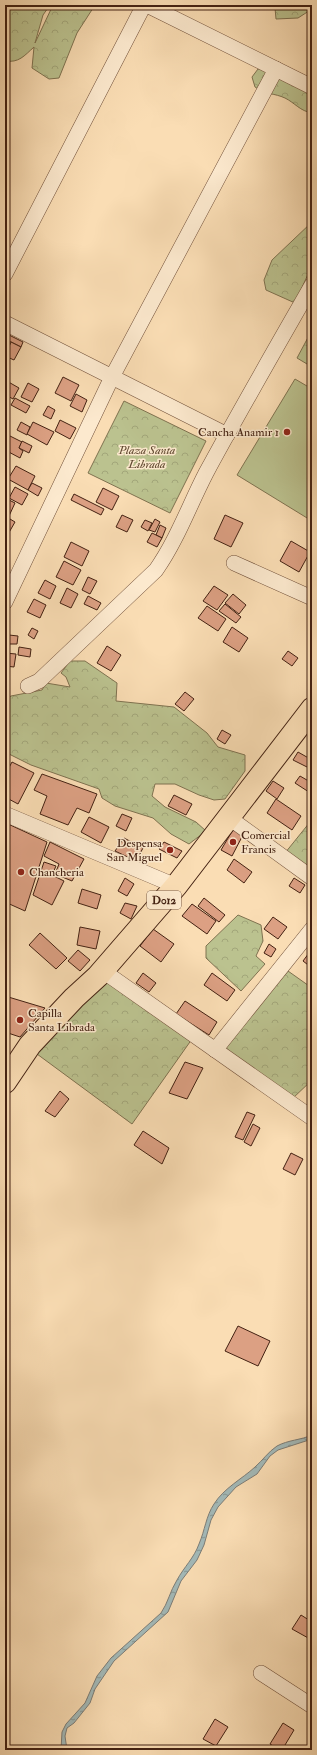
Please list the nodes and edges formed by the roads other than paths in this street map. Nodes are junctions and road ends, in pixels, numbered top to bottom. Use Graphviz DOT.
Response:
graph roads {
  1 [pos="146,5"];
  2 [pos="276,69"];
  3 [pos="312,87"];
  4 [pos="5,274"];
  5 [pos="312,285"];
  6 [pos="5,322"];
  7 [pos="112,377"];
  8 [pos="227,435"];
  9 [pos="234,563"];
  10 [pos="312,598"];
  11 [pos="5,602"];
  12 [pos="28,686"];
  13 [pos="312,709"];
  14 [pos="5,814"];
  15 [pos="228,817"];
  16 [pos="312,878"];
  17 [pos="176,886"];
  18 [pos="312,929"];
  19 [pos="103,971"];
  20 [pos="216,1050"];
  21 [pos="5,1082"];
  22 [pos="312,1118"];
  23 [pos="261,1672"];
  24 [pos="312,1706"];
  1 -- 2 [label="street"];
  1 -- 4 [label="street"];
  2 -- 3 [label="street"];
  2 -- 7 [label="street"];
  5 -- 8 [label="street"];
  6 -- 7 [label="street"];
  7 -- 8 [label="street"];
  7 -- 11 [label="street"];
  8 -- 12 [label="street"];
  9 -- 10 [label="street"];
  13 -- 15 [label="main road, D012"];
  14 -- 17 [label="street"];
  15 -- 16 [label="street"];
  15 -- 17 [label="main road, D012"];
  17 -- 19 [label="main road, D012"];
  18 -- 20 [label="street"];
  19 -- 20 [label="street"];
  19 -- 21 [label="main road, D012"];
  20 -- 22 [label="street"];
  23 -- 24 [label="street"];
}
